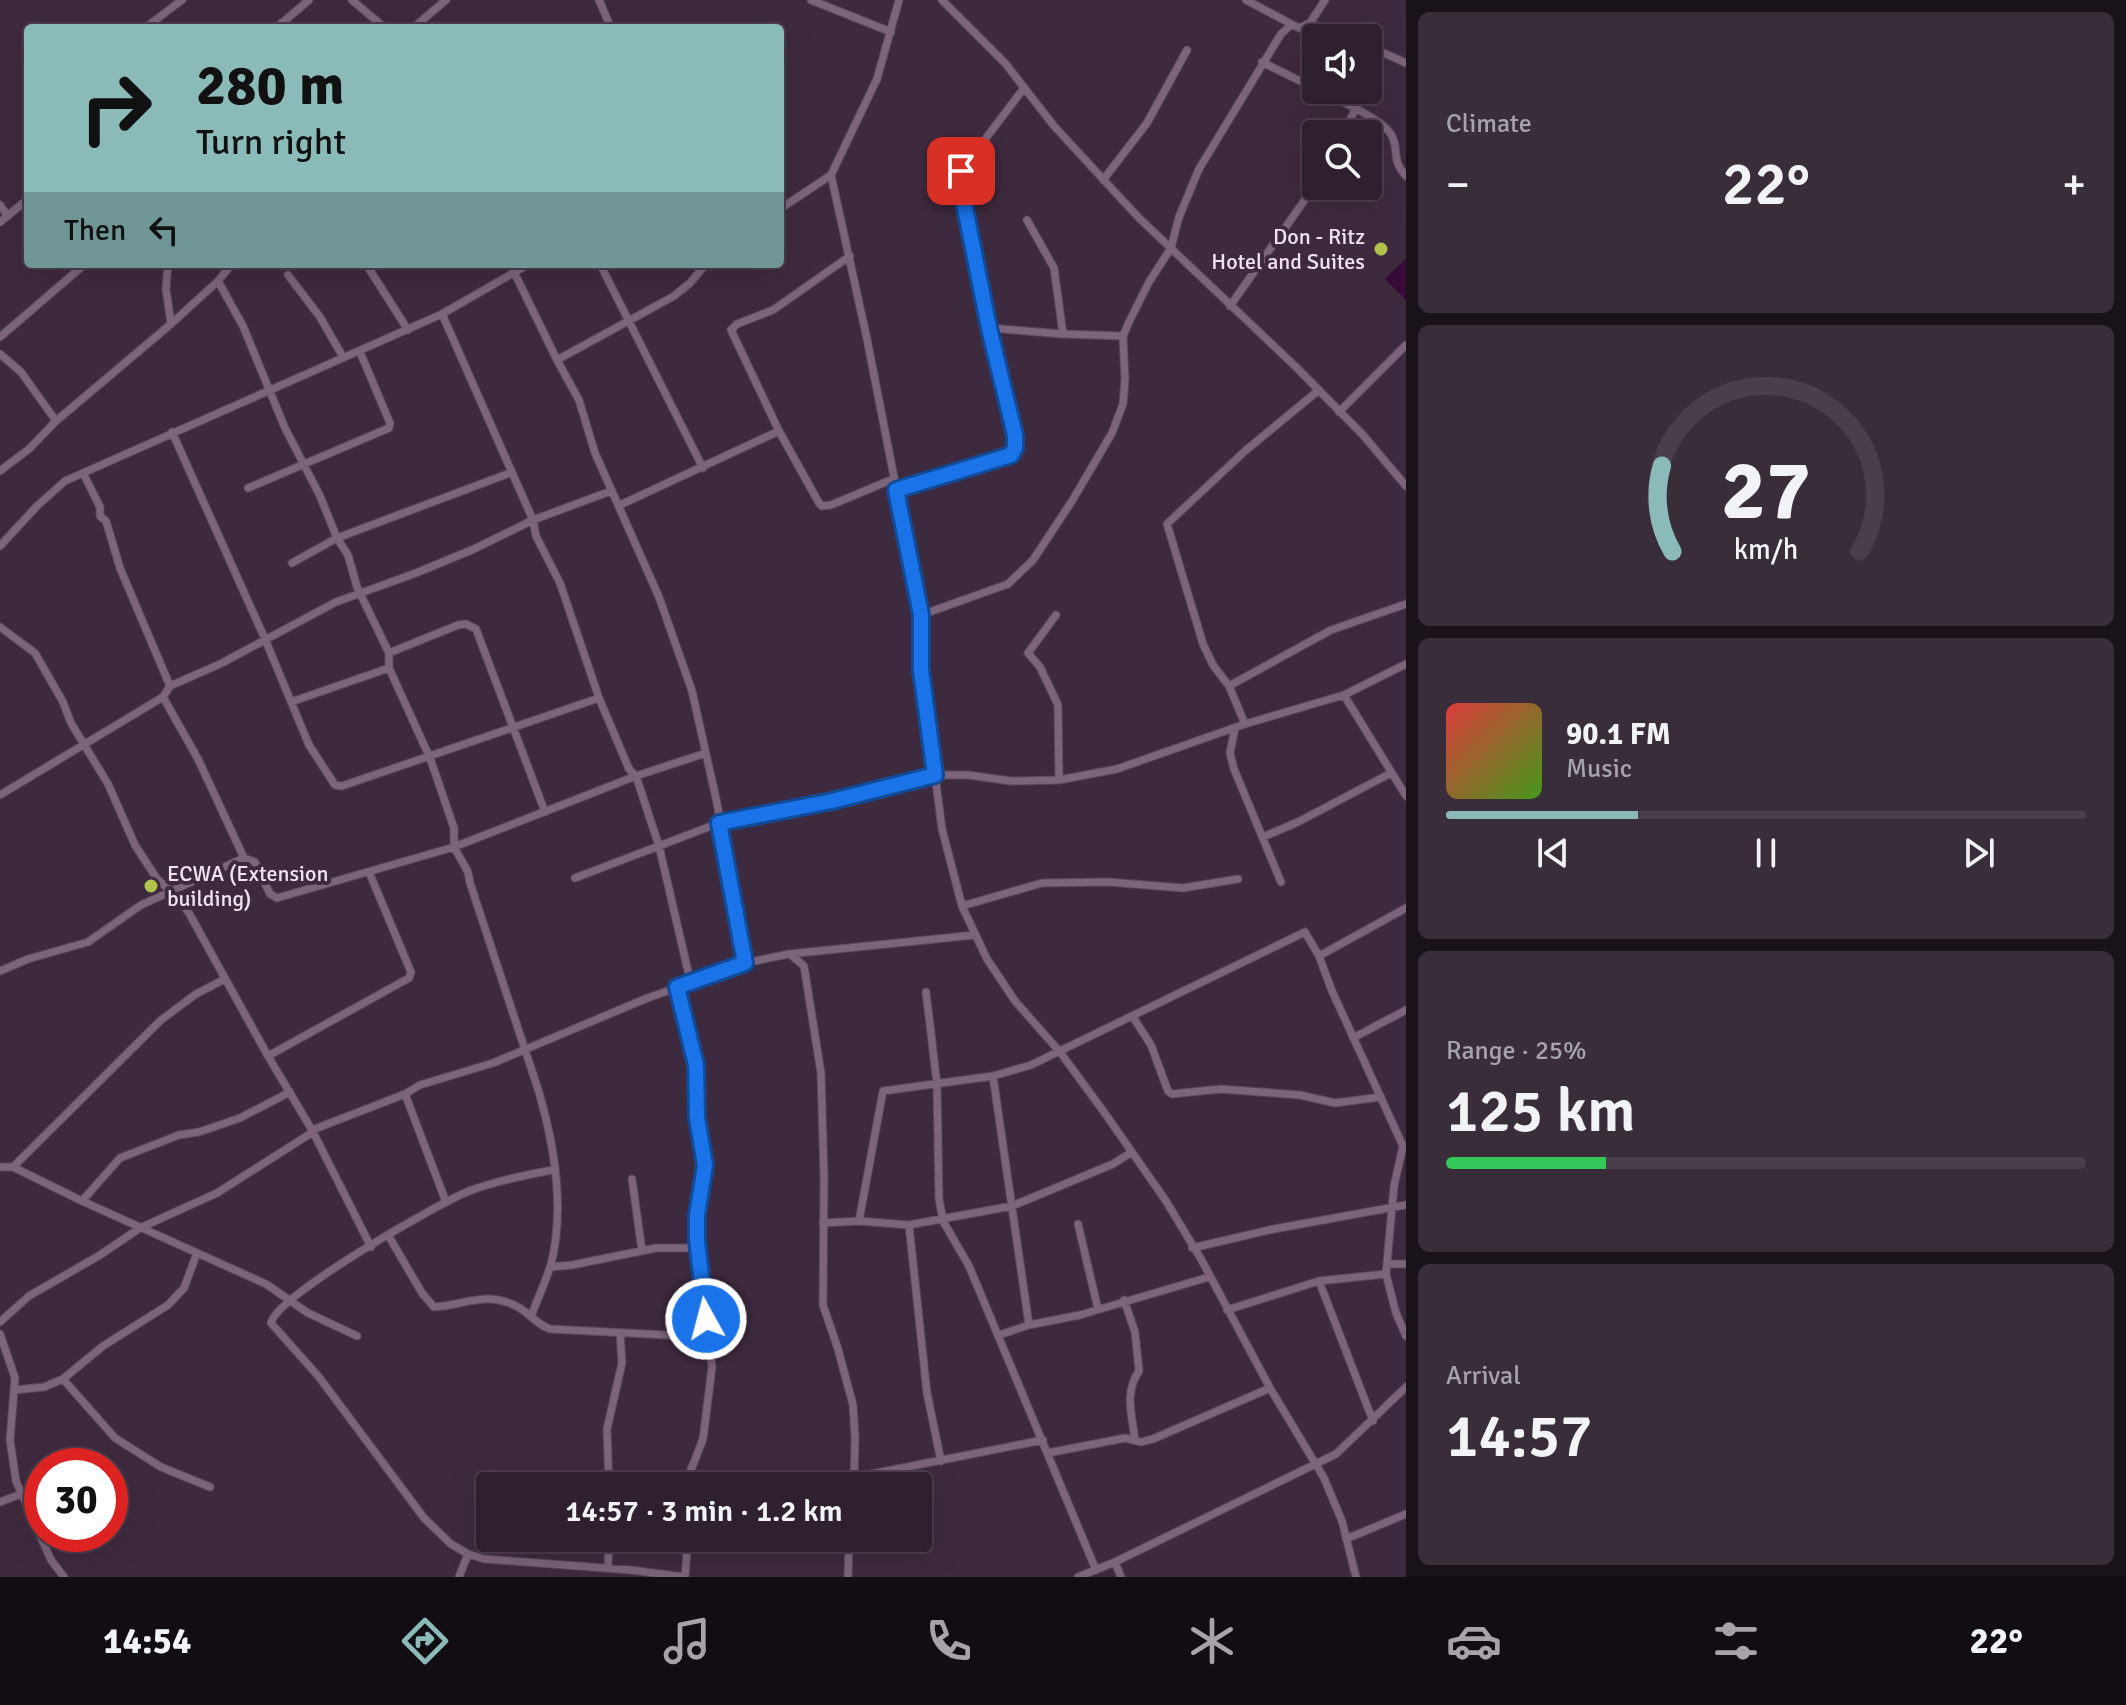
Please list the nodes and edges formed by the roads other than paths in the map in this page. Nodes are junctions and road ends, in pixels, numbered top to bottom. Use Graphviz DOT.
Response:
graph roads {
  1 [pos="182,0"];
  2 [pos="309,0"];
  3 [pos="352,0"];
  4 [pos="446,0"];
  5 [pos="599,0"];
  6 [pos="811,0"];
  7 [pos="899,0"];
  8 [pos="942,0"];
  9 [pos="1246,0"];
  10 [pos="1325,0"];
  11 [pos="1310,23"];
  12 [pos="150,24"];
  13 [pos="281,24"];
  14 [pos="380,24"];
  15 [pos="418,24"];
  16 [pos="609,24"];
  17 [pos="1291,25"];
  18 [pos="891,32"];
  19 [pos="1187,50"];
  20 [pos="1382,52"];
  21 [pos="1262,62"];
  22 [pos="1406,63"];
  23 [pos="1302,82"];
  24 [pos="1024,88"];
  25 [pos="1344,104"];
  26 [pos="1355,110"];
  27 [pos="1350,120"];
  28 [pos="831,175"];
  29 [pos="1406,176"];
  30 [pos="1103,180"];
  31 [pos="1305,200"];
  32 [pos="24,202"];
  33 [pos="0,205"];
  34 [pos="784,206"];
  35 [pos="8,216"];
  36 [pos="1027,220"];
  37 [pos="0,222"];
  38 [pos="1171,248"];
  39 [pos="850,256"];
  40 [pos="80,268"];
  41 [pos="168,268"];
  42 [pos="229,268"];
  43 [pos="369,268"];
  44 [pos="523,268"];
  45 [pos="602,268"];
  46 [pos="701,268"];
  47 [pos="515,274"];
  48 [pos="288,275"];
  49 [pos="218,281"];
  50 [pos="1230,306"];
  51 [pos="442,314"];
  52 [pos="629,319"];
  53 [pos="171,324"];
  54 [pos="989,328"];
  55 [pos="408,330"];
  56 [pos="1063,334"];
  57 [pos="1123,336"];
  58 [pos="0,337"];
  59 [pos="1406,345"];
  60 [pos="360,352"];
  61 [pos="0,354"];
  62 [pos="343,357"];
  63 [pos="557,360"];
  64 [pos="271,390"];
  65 [pos="1319,390"];
  66 [pos="1339,412"];
  67 [pos="56,421"];
  68 [pos="779,431"];
  69 [pos="172,432"];
  70 [pos="302,463"];
  71 [pos="703,468"];
  72 [pos="0,471"];
  73 [pos="83,473"];
  74 [pos="510,473"];
  75 [pos="893,479"];
  76 [pos="1406,486"];
  77 [pos="248,488"];
  78 [pos="896,490"];
  79 [pos="611,491"];
  80 [pos="620,505"];
  81 [pos="533,520"];
  82 [pos="337,538"];
  83 [pos="0,546"];
  84 [pos="292,563"];
  85 [pos="360,593"];
  86 [pos="1406,604"];
  87 [pos="921,615"];
  88 [pos="1056,615"];
  89 [pos="0,627"];
  90 [pos="265,639"];
  91 [pos="389,653"];
  92 [pos="1406,664"];
  93 [pos="389,668"];
  94 [pos="170,686"];
  95 [pos="1229,686"];
  96 [pos="1344,695"];
  97 [pos="163,697"];
  98 [pos="599,698"];
  99 [pos="291,702"];
  100 [pos="1245,724"];
  101 [pos="514,728"];
  102 [pos="1235,728"];
  103 [pos="86,743"];
  104 [pos="706,753"];
  105 [pos="430,758"];
  106 [pos="1391,773"];
  107 [pos="935,775"];
  108 [pos="636,776"];
  109 [pos="1059,780"];
  110 [pos="0,795"];
  111 [pos="1406,796"];
  112 [pos="545,812"];
  113 [pos="719,823"];
  114 [pos="1263,837"];
  115 [pos="659,846"];
  116 [pos="454,847"];
  117 [pos="244,858"];
  118 [pos="369,872"];
  119 [pos="575,878"];
  120 [pos="1238,879"];
  121 [pos="1281,882"];
  122 [pos="169,891"];
  123 [pos="962,906"];
  124 [pos="1406,908"];
  125 [pos="975,935"];
  126 [pos="789,954"];
  127 [pos="1319,956"];
  128 [pos="745,963"];
  129 [pos="0,971"];
  130 [pos="225,979"];
  131 [pos="691,984"];
  132 [pos="677,987"];
  133 [pos="926,992"];
  134 [pos="1406,1010"];
  135 [pos="1133,1017"];
  136 [pos="1353,1038"];
  137 [pos="526,1050"];
  138 [pos="1060,1052"];
  139 [pos="268,1056"];
  140 [pos="993,1076"];
  141 [pos="937,1084"];
  142 [pos="290,1092"];
  143 [pos="405,1094"];
  144 [pos="1381,1097"];
  145 [pos="313,1131"];
  146 [pos="1404,1146"];
  147 [pos="1132,1152"];
  148 [pos="0,1167"];
  149 [pos="13,1167"];
  150 [pos="553,1170"];
  151 [pos="632,1179"];
  152 [pos="82,1201"];
  153 [pos="446,1202"];
  154 [pos="1406,1205"];
  155 [pos="1012,1206"];
  156 [pos="1393,1208"];
  157 [pos="859,1221"];
  158 [pos="943,1221"];
  159 [pos="823,1223"];
  160 [pos="1078,1224"];
  161 [pos="909,1225"];
  162 [pos="140,1228"];
  163 [pos="388,1235"];
  164 [pos="371,1247"];
  165 [pos="698,1248"];
  166 [pos="1192,1248"];
  167 [pos="642,1251"];
  168 [pos="197,1253"];
  169 [pos="1388,1264"];
  170 [pos="1406,1264"];
  171 [pos="550,1267"];
  172 [pos="1386,1274"];
  173 [pos="1209,1277"];
  174 [pos="1319,1281"];
  175 [pos="1124,1300"];
  176 [pos="288,1301"];
  177 [pos="1098,1309"];
  178 [pos="1227,1310"];
  179 [pos="531,1317"];
  180 [pos="0,1322"];
  181 [pos="1029,1325"];
  182 [pos="620,1333"];
  183 [pos="708,1333"];
  184 [pos="0,1334"];
  185 [pos="999,1335"];
  186 [pos="357,1336"];
  187 [pos="1406,1336"];
  188 [pos="63,1379"];
  189 [pos="1406,1387"];
  190 [pos="1270,1388"];
  191 [pos="14,1390"];
  192 [pos="1373,1421"];
  193 [pos="1043,1440"];
  194 [pos="1135,1440"];
  195 [pos="1048,1453"];
  196 [pos="941,1461"];
  197 [pos="1315,1466"];
  198 [pos="609,1472"];
  199 [pos="690,1472"];
  200 [pos="855,1472"];
  201 [pos="896,1472"];
  202 [pos="210,1487"];
  203 [pos="21,1494"];
  204 [pos="0,1502"];
  205 [pos="1406,1514"];
  206 [pos="1346,1539"];
  207 [pos="609,1552"];
  208 [pos="687,1552"];
  209 [pos="849,1552"];
  210 [pos="468,1554"];
  211 [pos="1115,1562"];
  212 [pos="608,1568"];
  213 [pos="1096,1570"];
  214 [pos="64,1577"];
  215 [pos="459,1577"];
  216 [pos="685,1577"];
  217 [pos="848,1577"];
  218 [pos="1078,1577"];
  219 [pos="1121,1577"];
  220 [pos="1356,1577"];
  1 -- 12 [label="street"];
  2 -- 13 [label="street"];
  3 -- 14 [label="street"];
  4 -- 15 [label="street"];
  5 -- 16 [label="street"];
  6 -- 18 [label="street"];
  7 -- 18 [label="street"];
  8 -- 24 [label="street"];
  9 -- 17 [label="street"];
  10 -- 11 [label="street"];
  11 -- 17 [label="street"];
  17 -- 21 [label="street"];
  18 -- 28 [label="street"];
  19 -- 30 [label="street"];
  20 -- 22 [label="street"];
  21 -- 23 [label="street"];
  21 -- 38 [label="street"];
  24 -- 30 [label="street"];
  24 -- 54 [label="street"];
  25 -- 26 [label="street"];
  26 -- 27 [label="street"];
  26 -- 29 [label="street"];
  28 -- 34 [label="street"];
  28 -- 39 [label="street"];
  30 -- 38 [label="street"];
  31 -- 50 [label="street"];
  32 -- 35 [label="street"];
  33 -- 35 [label="street"];
  35 -- 37 [label="street"];
  36 -- 56 [label="street"];
  38 -- 50 [label="street"];
  38 -- 57 [label="street"];
  39 -- 68 [label="street"];
  39 -- 75 [label="street"];
  40 -- 58 [label="street"];
  41 -- 53 [label="street"];
  42 -- 49 [label="street"];
  43 -- 55 [label="street"];
  44 -- 47 [label="street"];
  45 -- 52 [label="street"];
  46 -- 52 [label="street"];
  47 -- 51 [label="street"];
  47 -- 63 [label="street"];
  48 -- 62 [label="street"];
  49 -- 53 [label="street"];
  49 -- 64 [label="street"];
  50 -- 65 [label="street"];
  51 -- 55 [label="street"];
  51 -- 74 [label="street"];
  52 -- 63 [label="street"];
  52 -- 71 [label="street"];
  53 -- 67 [label="street"];
  54 -- 56 [label="street"];
  54 -- 78 [label="street"];
  55 -- 60 [label="street"];
  56 -- 57 [label="street"];
  57 -- 87 [label="street"];
  59 -- 66 [label="street"];
  60 -- 62 [label="street"];
  60 -- 70 [label="street"];
  61 -- 67 [label="street"];
  62 -- 64 [label="street"];
  63 -- 79 [label="street"];
  64 -- 69 [label="street"];
  64 -- 70 [label="street"];
  65 -- 66 [label="street"];
  65 -- 95 [label="street"];
  66 -- 76 [label="street"];
  67 -- 72 [label="street"];
  68 -- 71 [label="street"];
  68 -- 75 [label="street"];
  69 -- 73 [label="street"];
  69 -- 90 [label="street"];
  70 -- 77 [label="street"];
  70 -- 82 [label="street"];
  71 -- 80 [label="street"];
  73 -- 83 [label="street"];
  73 -- 94 [label="street"];
  74 -- 81 [label="street"];
  74 -- 82 [label="street"];
  75 -- 78 [label="street"];
  78 -- 87 [label="street"];
  79 -- 80 [label="street"];
  79 -- 81 [label="street"];
  80 -- 104 [label="street"];
  81 -- 85 [label="street"];
  81 -- 98 [label="street"];
  82 -- 84 [label="street"];
  82 -- 85 [label="street"];
  85 -- 90 [label="street"];
  85 -- 91 [label="street"];
  86 -- 95 [label="street"];
  87 -- 107 [label="street"];
  88 -- 109 [label="street"];
  89 -- 103 [label="street"];
  90 -- 94 [label="street"];
  90 -- 99 [label="street"];
  91 -- 93 [label="street"];
  91 -- 101 [label="street"];
  92 -- 96 [label="street"];
  93 -- 99 [label="street"];
  93 -- 105 [label="street"];
  94 -- 97 [label="street"];
  95 -- 100 [label="street"];
  96 -- 100 [label="street"];
  96 -- 106 [label="street"];
  97 -- 103 [label="street"];
  97 -- 117 [label="street"];
  98 -- 101 [label="street"];
  98 -- 108 [label="street"];
  99 -- 105 [label="street"];
  100 -- 102 [label="street"];
  101 -- 105 [label="street"];
  101 -- 112 [label="street"];
  102 -- 109 [label="street"];
  102 -- 114 [label="street"];
  103 -- 110 [label="street"];
  103 -- 122 [label="street"];
  104 -- 108 [label="street"];
  104 -- 113 [label="street"];
  105 -- 116 [label="street"];
  106 -- 111 [label="street"];
  106 -- 114 [label="street"];
  107 -- 109 [label="street"];
  107 -- 113 [label="street"];
  107 -- 123 [label="street"];
  108 -- 112 [label="street"];
  108 -- 115 [label="street"];
  112 -- 116 [label="street"];
  113 -- 115 [label="street"];
  113 -- 128 [label="street"];
  114 -- 121 [label="street"];
  115 -- 119 [label="street"];
  115 -- 131 [label="street"];
  116 -- 118 [label="street"];
  116 -- 137 [label="street"];
  117 -- 118 [label="street"];
  117 -- 122 [label="street"];
  118 -- 139 [label="street"];
  120 -- 123 [label="street"];
  122 -- 129 [label="street"];
  122 -- 130 [label="street"];
  123 -- 125 [label="street"];
  124 -- 127 [label="street"];
  125 -- 126 [label="street"];
  125 -- 138 [label="street"];
  126 -- 128 [label="street"];
  126 -- 159 [label="street"];
  127 -- 135 [label="street"];
  127 -- 136 [label="street"];
  128 -- 131 [label="street"];
  130 -- 139 [label="street"];
  130 -- 149 [label="street"];
  131 -- 132 [label="street"];
  132 -- 137 [label="street"];
  132 -- 165 [label="street"];
  133 -- 141 [label="street"];
  134 -- 136 [label="street"];
  135 -- 138 [label="street"];
  135 -- 144 [label="street"];
  136 -- 144 [label="street"];
  137 -- 143 [label="street"];
  137 -- 150 [label="street"];
  138 -- 140 [label="street"];
  138 -- 147 [label="street"];
  139 -- 142 [label="street"];
  140 -- 141 [label="street"];
  140 -- 155 [label="street"];
  141 -- 157 [label="street"];
  141 -- 158 [label="street"];
  142 -- 145 [label="street"];
  142 -- 152 [label="street"];
  143 -- 145 [label="street"];
  143 -- 153 [label="street"];
  144 -- 146 [label="street"];
  145 -- 162 [label="street"];
  145 -- 164 [label="street"];
  146 -- 156 [label="street"];
  147 -- 155 [label="street"];
  147 -- 166 [label="street"];
  148 -- 149 [label="street"];
  149 -- 152 [label="street"];
  150 -- 153 [label="street"];
  150 -- 171 [label="street"];
  151 -- 167 [label="street"];
  152 -- 162 [label="street"];
  153 -- 163 [label="street"];
  154 -- 156 [label="street"];
  155 -- 158 [label="street"];
  155 -- 181 [label="street"];
  156 -- 166 [label="street"];
  156 -- 169 [label="street"];
  157 -- 159 [label="street"];
  157 -- 161 [label="street"];
  158 -- 161 [label="street"];
  158 -- 185 [label="street"];
  159 -- 200 [label="street"];
  160 -- 177 [label="street"];
  161 -- 196 [label="street"];
  162 -- 168 [label="street"];
  162 -- 180 [label="street"];
  163 -- 164 [label="street"];
  163 -- 179 [label="street"];
  164 -- 176 [label="street"];
  165 -- 167 [label="street"];
  165 -- 183 [label="street"];
  166 -- 173 [label="street"];
  167 -- 171 [label="street"];
  168 -- 176 [label="street"];
  168 -- 188 [label="street"];
  169 -- 170 [label="street"];
  169 -- 172 [label="street"];
  171 -- 179 [label="street"];
  172 -- 174 [label="street"];
  172 -- 187 [label="street"];
  173 -- 175 [label="street"];
  173 -- 178 [label="street"];
  174 -- 178 [label="street"];
  174 -- 192 [label="street"];
  175 -- 177 [label="street"];
  175 -- 194 [label="street"];
  176 -- 186 [label="street"];
  176 -- 210 [label="street"];
  177 -- 181 [label="street"];
  178 -- 190 [label="street"];
  179 -- 182 [label="street"];
  181 -- 185 [label="street"];
  182 -- 183 [label="street"];
  182 -- 198 [label="street"];
  183 -- 199 [label="street"];
  184 -- 191 [label="street"];
  185 -- 193 [label="street"];
  188 -- 191 [label="street"];
  188 -- 202 [label="street"];
  189 -- 192 [label="street"];
  190 -- 194 [label="street"];
  190 -- 197 [label="street"];
  191 -- 203 [label="street"];
  192 -- 197 [label="street"];
  193 -- 195 [label="street"];
  193 -- 196 [label="street"];
  194 -- 195 [label="street"];
  195 -- 213 [label="street"];
  196 -- 201 [label="street"];
  197 -- 206 [label="street"];
  197 -- 211 [label="street"];
  203 -- 204 [label="street"];
  203 -- 214 [label="street"];
  205 -- 206 [label="street"];
  206 -- 220 [label="street"];
  207 -- 212 [label="street"];
  208 -- 216 [label="street"];
  209 -- 217 [label="street"];
  210 -- 212 [label="street"];
  210 -- 215 [label="street"];
  211 -- 213 [label="street"];
  211 -- 219 [label="street"];
  212 -- 216 [label="street"];
  213 -- 218 [label="street"];
}
